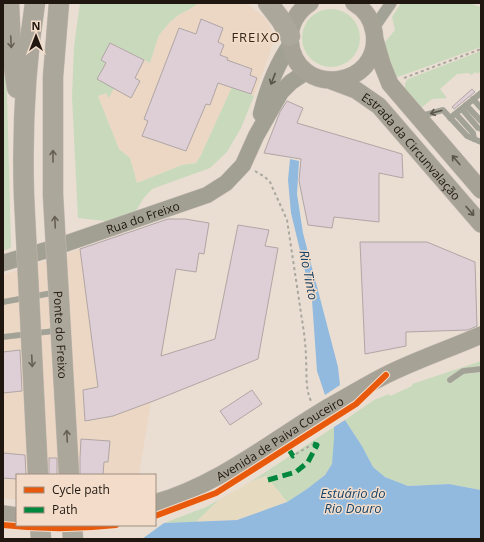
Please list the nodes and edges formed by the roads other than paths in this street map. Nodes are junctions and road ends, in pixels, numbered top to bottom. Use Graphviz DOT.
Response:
graph roads {
  1 [pos="9,3"];
  2 [pos="35,3"];
  3 [pos="59,3"];
  4 [pos="268,3"];
  5 [pos="310,3"];
  6 [pos="354,3"];
  7 [pos="391,3"];
  8 [pos="374,33"];
  9 [pos="290,40"];
  10 [pos="306,72"];
  11 [pos="332,81"];
  12 [pos="480,95"];
  13 [pos="473,99"];
  14 [pos="464,107"];
  15 [pos="481,108"];
  16 [pos="456,114"];
  17 [pos="419,117"];
  18 [pos="450,118"];
  19 [pos="481,121"];
  20 [pos="23,129"];
  21 [pos="481,129"];
  22 [pos="256,136"];
  23 [pos="474,140"];
  24 [pos="481,142"];
  25 [pos="481,190"];
  26 [pos="481,224"];
  27 [pos="3,263"];
  28 [pos="51,285"];
  29 [pos="52,292"];
  30 [pos="52,300"];
  31 [pos="3,302"];
  32 [pos="54,323"];
  33 [pos="481,335"];
  34 [pos="3,337"];
  35 [pos="481,346"];
  36 [pos="446,350"];
  37 [pos="481,369"];
  38 [pos="450,380"];
  39 [pos="38,474"];
  40 [pos="69,474"];
  41 [pos="156,503"];
  42 [pos="3,514"];
  43 [pos="16,516"];
  44 [pos="40,526"];
  45 [pos="72,526"];
  46 [pos="41,539"];
  47 [pos="73,539"];
  1 -- 20 [label="highway, one-way"];
  2 -- 20 [label="highway"];
  40 -- 3 [label="highway, Ponte do Freixo, one-way, bridge"];
  4 -- 9 [label="highway"];
  5 -- 9 [label="main road"];
  6 -- 8 [label="main road, Estrada da Circunvalação"];
  7 -- 8 [label="street"];
  8 -- 11 [label="main road"];
  8 -- 17 [label="main road, Estrada da Circunvalação"];
  9 -- 10 [label="main road"];
  9 -- 22 [label="main road, Rua do Freixo, one-way"];
  10 -- 11 [label="main road, Estrada da Circunvalação"];
  10 -- 22 [label="main road, Rua do Freixo"];
  11 -- 26 [label="main road, Estrada da Circunvalação, one-way"];
  12 -- 13 [label="lane"];
  13 -- 14 [label="lane"];
  13 -- 15 [label="lane"];
  14 -- 16 [label="lane"];
  14 -- 19 [label="lane"];
  14 -- 21 [label="lane"];
  16 -- 18 [label="lane"];
  16 -- 23 [label="lane"];
  18 -- 17 [label="lane, one-way"];
  25 -- 17 [label="main road, Estrada da Circunvalação, one-way"];
  18 -- 23 [label="lane"];
  20 -- 39 [label="highway, one-way, bridge"];
  22 -- 27 [label="main road, Rua do Freixo"];
  23 -- 24 [label="lane"];
  28 -- 29 [label="lane"];
  29 -- 30 [label="lane"];
  29 -- 31 [label="lane"];
  32 -- 34 [label="lane"];
  33 -- 36 [label="main road, Avenida de Paiva Couceiro"];
  35 -- 36 [label="main road, Avenida de Paiva Couceiro"];
  36 -- 41 [label="main road, Avenida de Paiva Couceiro"];
  37 -- 38 [label="lane"];
  42 -- 43 [label="main road"];
  44 -- 46 [label="highway"];
  45 -- 47 [label="highway"];
}
